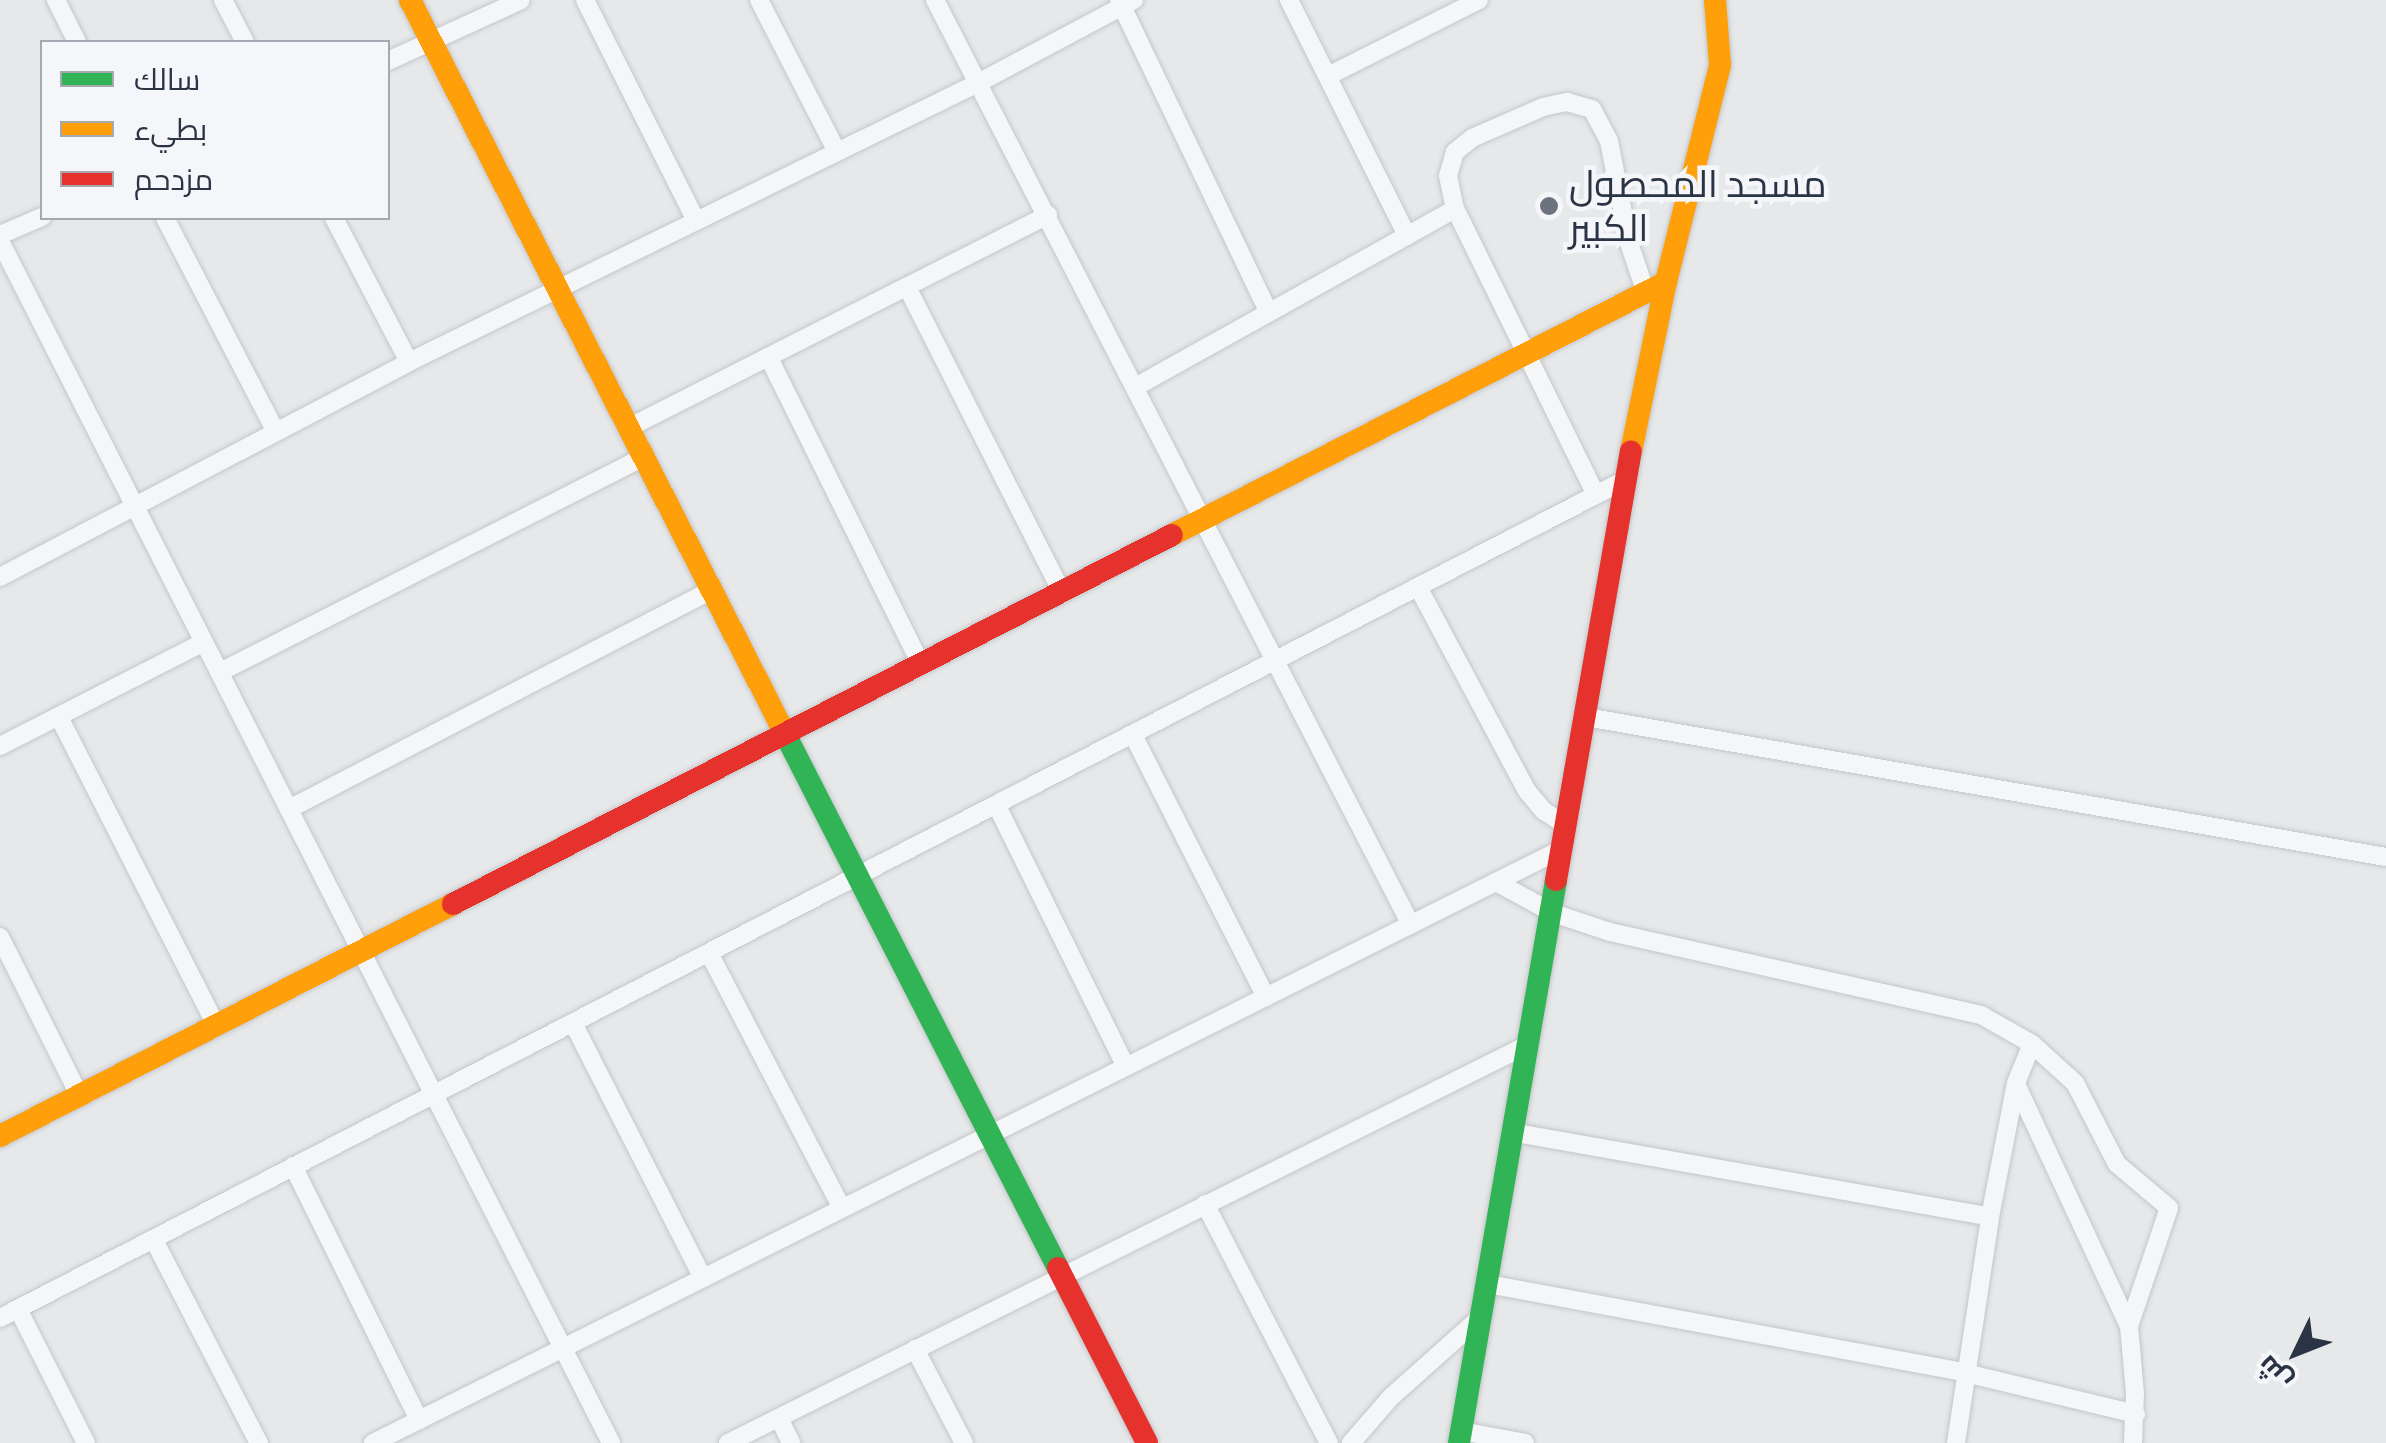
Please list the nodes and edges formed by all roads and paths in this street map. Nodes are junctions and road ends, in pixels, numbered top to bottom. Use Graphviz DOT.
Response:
graph roads {
  1 [pos="56,0"];
  2 [pos="224,0"];
  3 [pos="410,0"];
  4 [pos="521,0"];
  5 [pos="586,0"];
  6 [pos="759,0"];
  7 [pos="935,0"];
  8 [pos="1289,0"];
  9 [pos="1479,0"];
  10 [pos="1716,0"];
  11 [pos="1125,2"];
  12 [pos="76,40"];
  13 [pos="244,40"];
  14 [pos="430,41"];
  15 [pos="390,61"];
  16 [pos="1328,76"];
  17 [pos="978,83"];
  18 [pos="836,150"];
  19 [pos="1455,209"];
  20 [pos="1048,214"];
  21 [pos="40,219"];
  22 [pos="695,219"];
  23 [pos="166,220"];
  24 [pos="335,220"];
  25 [pos="1407,236"];
  26 [pos="0,238"];
  27 [pos="907,287"];
  28 [pos="1656,288"];
  29 [pos="558,290"];
  30 [pos="1269,313"];
  31 [pos="1525,355"];
  32 [pos="769,358"];
  33 [pos="408,362"];
  34 [pos="1137,386"];
  35 [pos="628,428"];
  36 [pos="275,430"];
  37 [pos="644,458"];
  38 [pos="1626,480"];
  39 [pos="1596,495"];
  40 [pos="134,505"];
  41 [pos="1204,519"];
  42 [pos="0,576"];
  43 [pos="1418,588"];
  44 [pos="711,590"];
  45 [pos="1062,592"];
  46 [pos="204,642"];
  47 [pos="1276,661"];
  48 [pos="922,664"];
  49 [pos="220,672"];
  50 [pos="59,717"];
  51 [pos="1586,717"];
  52 [pos="784,734"];
  53 [pos="1133,735"];
  54 [pos="0,746"];
  55 [pos="996,806"];
  56 [pos="289,808"];
  57 [pos="1564,837"];
  58 [pos="2386,857"];
  59 [pos="858,878"];
  60 [pos="1496,882"];
  61 [pos="1552,912"];
  62 [pos="1411,924"];
  63 [pos="0,936"];
  64 [pos="361,951"];
  65 [pos="709,954"];
  66 [pos="1266,997"];
  67 [pos="573,1023"];
  68 [pos="216,1025"];
  69 [pos="1529,1044"];
  70 [pos="2032,1044"];
  71 [pos="1126,1067"];
  72 [pos="2016,1083"];
  73 [pos="434,1094"];
  74 [pos="79,1095"];
  75 [pos="1516,1133"];
  76 [pos="990,1135"];
  77 [pos="0,1136"];
  78 [pos="293,1166"];
  79 [pos="1205,1204"];
  80 [pos="842,1209"];
  81 [pos="1990,1217"];
  82 [pos="154,1240"];
  83 [pos="1061,1276"];
  84 [pos="702,1278"];
  85 [pos="1488,1284"];
  86 [pos="18,1309"];
  87 [pos="1482,1316"];
  88 [pos="0,1318"];
  89 [pos="2129,1326"];
  90 [pos="563,1348"];
  91 [pos="915,1349"];
  92 [pos="1966,1372"];
  93 [pos="2136,1414"];
  94 [pos="779,1418"];
  95 [pos="419,1420"];
  96 [pos="1460,1437"];
  97 [pos="86,1443"];
  98 [pos="258,1443"];
  99 [pos="373,1443"];
  100 [pos="611,1443"];
  101 [pos="728,1443"];
  102 [pos="792,1443"];
  103 [pos="964,1443"];
  104 [pos="1146,1443"];
  105 [pos="1329,1443"];
  106 [pos="1351,1443"];
  107 [pos="1525,1443"];
  108 [pos="1956,1443"];
  109 [pos="2133,1443"];
  1 -- 12 [label="street"];
  2 -- 13 [label="street"];
  3 -- 14 [label="street"];
  4 -- 14 [label="street"];
  5 -- 22 [label="street"];
  6 -- 18 [label="street"];
  7 -- 17 [label="street"];
  8 -- 16 [label="street"];
  9 -- 16 [label="street"];
  10 -- 28 [label="street"];
  11 -- 17 [label="street"];
  11 -- 30 [label="street"];
  14 -- 15 [label="street"];
  14 -- 29 [label="street"];
  16 -- 25 [label="street"];
  17 -- 18 [label="street"];
  17 -- 20 [label="street"];
  18 -- 22 [label="street"];
  19 -- 25 [label="street"];
  19 -- 28 [label="street"];
  19 -- 31 [label="street"];
  20 -- 27 [label="street"];
  20 -- 34 [label="street"];
  21 -- 26 [label="street"];
  22 -- 29 [label="street"];
  23 -- 36 [label="street"];
  24 -- 33 [label="street"];
  25 -- 30 [label="street"];
  26 -- 40 [label="street"];
  27 -- 32 [label="street"];
  27 -- 45 [label="street"];
  28 -- 31 [label="street"];
  28 -- 38 [label="street"];
  29 -- 33 [label="street"];
  29 -- 35 [label="street"];
  30 -- 34 [label="street"];
  31 -- 39 [label="street"];
  31 -- 41 [label="street"];
  32 -- 35 [label="street"];
  32 -- 48 [label="street"];
  33 -- 36 [label="street"];
  34 -- 41 [label="street"];
  35 -- 37 [label="street"];
  36 -- 40 [label="street"];
  37 -- 44 [label="street"];
  37 -- 49 [label="street"];
  38 -- 39 [label="street"];
  38 -- 51 [label="street"];
  39 -- 43 [label="street"];
  40 -- 42 [label="street"];
  40 -- 46 [label="street"];
  41 -- 45 [label="street"];
  41 -- 47 [label="street"];
  43 -- 47 [label="street"];
  43 -- 57 [label="street"];
  44 -- 52 [label="street"];
  44 -- 56 [label="street"];
  45 -- 48 [label="street"];
  46 -- 49 [label="street"];
  46 -- 50 [label="street"];
  47 -- 53 [label="street"];
  47 -- 62 [label="street"];
  48 -- 52 [label="street"];
  49 -- 56 [label="street"];
  50 -- 54 [label="street"];
  50 -- 68 [label="street"];
  51 -- 57 [label="street"];
  51 -- 58 [label="street"];
  52 -- 59 [label="street"];
  52 -- 64 [label="street"];
  53 -- 55 [label="street"];
  53 -- 66 [label="street"];
  55 -- 59 [label="street"];
  55 -- 71 [label="street"];
  56 -- 64 [label="street"];
  57 -- 60 [label="street"];
  57 -- 61 [label="street"];
  59 -- 65 [label="street"];
  59 -- 76 [label="street"];
  60 -- 61 [label="street"];
  60 -- 62 [label="street"];
  61 -- 69 [label="street"];
  61 -- 70 [label="street"];
  62 -- 66 [label="street"];
  63 -- 74 [label="street"];
  64 -- 68 [label="street"];
  64 -- 73 [label="street"];
  65 -- 67 [label="street"];
  65 -- 80 [label="street"];
  66 -- 71 [label="street"];
  67 -- 73 [label="street"];
  67 -- 84 [label="street"];
  68 -- 74 [label="street"];
  69 -- 75 [label="street"];
  69 -- 79 [label="street"];
  70 -- 72 [label="street"];
  70 -- 89 [label="street"];
  71 -- 76 [label="street"];
  72 -- 81 [label="street"];
  72 -- 89 [label="street"];
  73 -- 78 [label="street"];
  73 -- 90 [label="street"];
  74 -- 77 [label="street"];
  75 -- 81 [label="street"];
  75 -- 85 [label="street"];
  76 -- 80 [label="street"];
  76 -- 83 [label="street"];
  78 -- 82 [label="street"];
  78 -- 95 [label="street"];
  79 -- 83 [label="street"];
  79 -- 105 [label="street"];
  80 -- 84 [label="street"];
  81 -- 92 [label="street"];
  82 -- 86 [label="street"];
  82 -- 98 [label="street"];
  83 -- 91 [label="street"];
  83 -- 104 [label="street"];
  84 -- 90 [label="street"];
  85 -- 87 [label="street"];
  85 -- 92 [label="street"];
  86 -- 88 [label="street"];
  86 -- 97 [label="street"];
  87 -- 96 [label="street"];
  87 -- 106 [label="street"];
  89 -- 93 [label="street"];
  90 -- 95 [label="street"];
  90 -- 100 [label="street"];
  91 -- 94 [label="street"];
  91 -- 103 [label="street"];
  92 -- 93 [label="street"];
  92 -- 108 [label="street"];
  93 -- 109 [label="street"];
  94 -- 101 [label="street"];
  94 -- 102 [label="street"];
  95 -- 99 [label="street"];
  96 -- 107 [label="street"];
}
